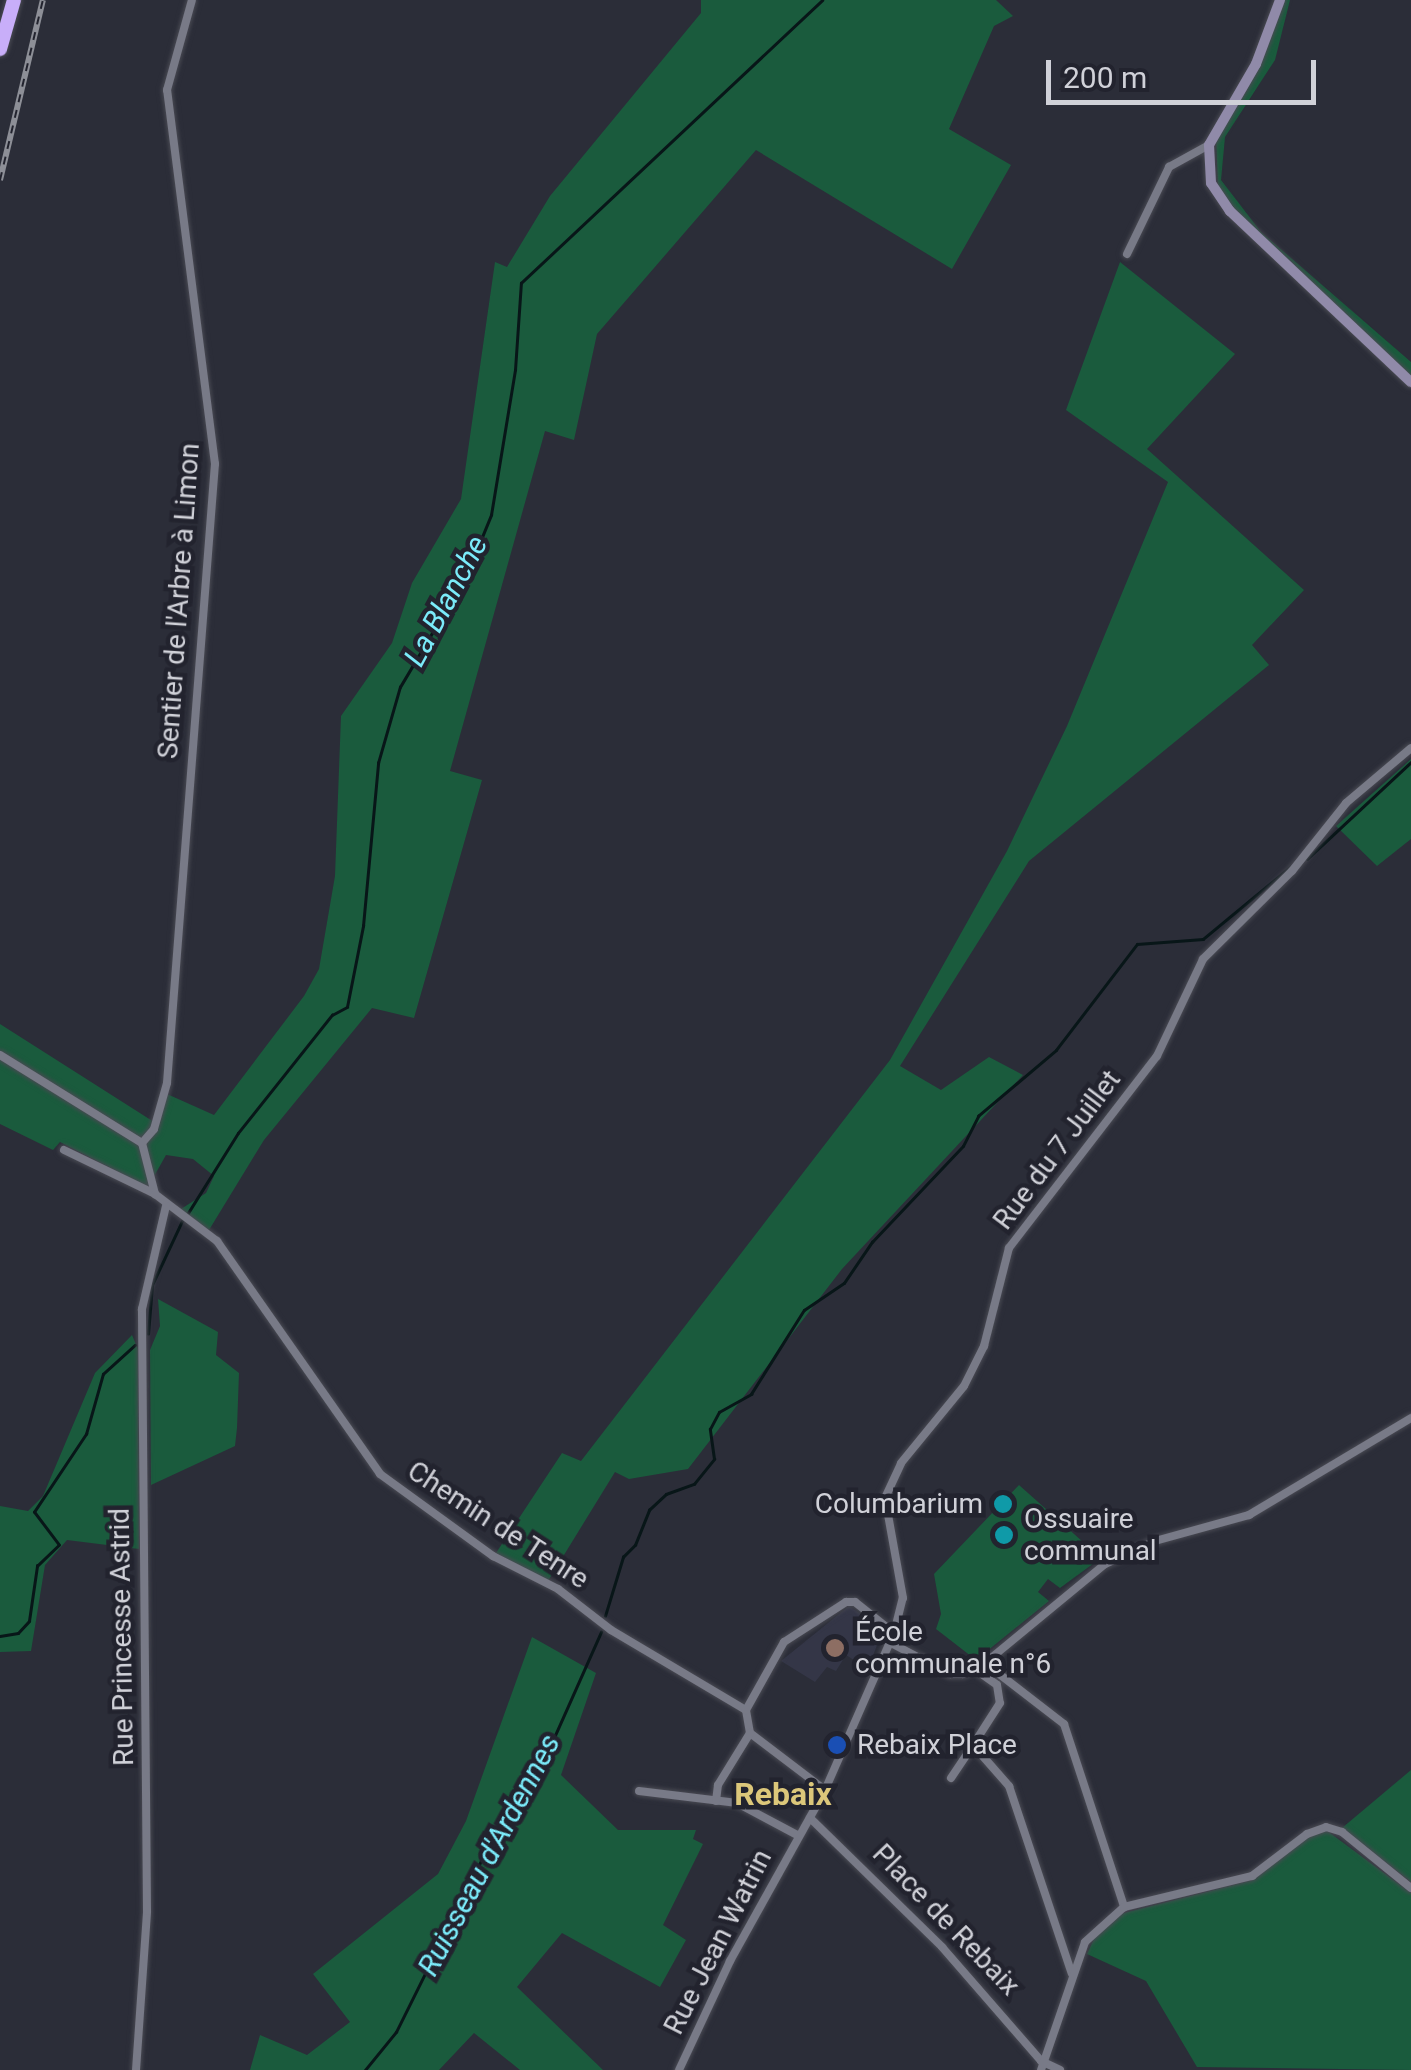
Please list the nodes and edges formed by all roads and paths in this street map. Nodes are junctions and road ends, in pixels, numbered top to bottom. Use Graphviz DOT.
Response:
graph roads {
  1 [pos="14,0"];
  2 [pos="192,0"];
  3 [pos="1280,0"];
  4 [pos="0,50"];
  5 [pos="1209,145"];
  6 [pos="1126,254"];
  7 [pos="1411,382"];
  8 [pos="1411,748"];
  9 [pos="0,1056"];
  10 [pos="142,1144"];
  11 [pos="64,1150"];
  12 [pos="155,1194"];
  13 [pos="166,1206"];
  14 [pos="1411,1418"];
  15 [pos="894,1633"];
  16 [pos="889,1642"];
  17 [pos="985,1663"];
  18 [pos="973,1668"];
  19 [pos="746,1710"];
  20 [pos="750,1734"];
  21 [pos="973,1745"];
  22 [pos="952,1778"];
  23 [pos="638,1790"];
  24 [pos="824,1790"];
  25 [pos="716,1801"];
  26 [pos="810,1818"];
  27 [pos="799,1836"];
  28 [pos="1411,1888"];
  29 [pos="1124,1907"];
  30 [pos="1072,1977"];
  31 [pos="1041,2066"];
  32 [pos="136,2070"];
  33 [pos="678,2070"];
  34 [pos="1060,2070"];
  1 -- 4 [label="highway"];
  2 -- 10 [label="street, Sentier de l'Arbre à Limon"];
  3 -- 5 [label="street"];
  5 -- 6 [label="street"];
  5 -- 7 [label="street"];
  8 -- 15 [label="street, Rue du 7 Juillet"];
  9 -- 10 [label="street"];
  10 -- 12 [label="street, Chemin de Tenre"];
  11 -- 12 [label="street, Chemin de Tenre"];
  12 -- 13 [label="street, Chemin de Tenre"];
  13 -- 19 [label="street, Chemin de Tenre"];
  13 -- 32 [label="street, Rue Princesse Astrid"];
  14 -- 17 [label="street"];
  15 -- 16 [label="street, Rue du 7 Juillet"];
  15 -- 19 [label="street"];
  16 -- 18 [label="street"];
  16 -- 24 [label="street"];
  17 -- 18 [label="street"];
  17 -- 29 [label="street"];
  18 -- 21 [label="street"];
  19 -- 20 [label="street"];
  20 -- 24 [label="street"];
  20 -- 25 [label="street"];
  21 -- 22 [label="street"];
  21 -- 30 [label="street"];
  23 -- 25 [label="street"];
  24 -- 26 [label="street"];
  25 -- 27 [label="street"];
  26 -- 27 [label="street"];
  26 -- 31 [label="street, Place de Rebaix"];
  27 -- 33 [label="street, Rue Jean Watrin"];
  28 -- 29 [label="street"];
  29 -- 30 [label="street"];
  30 -- 31 [label="street"];
  31 -- 34 [label="street"];
}
